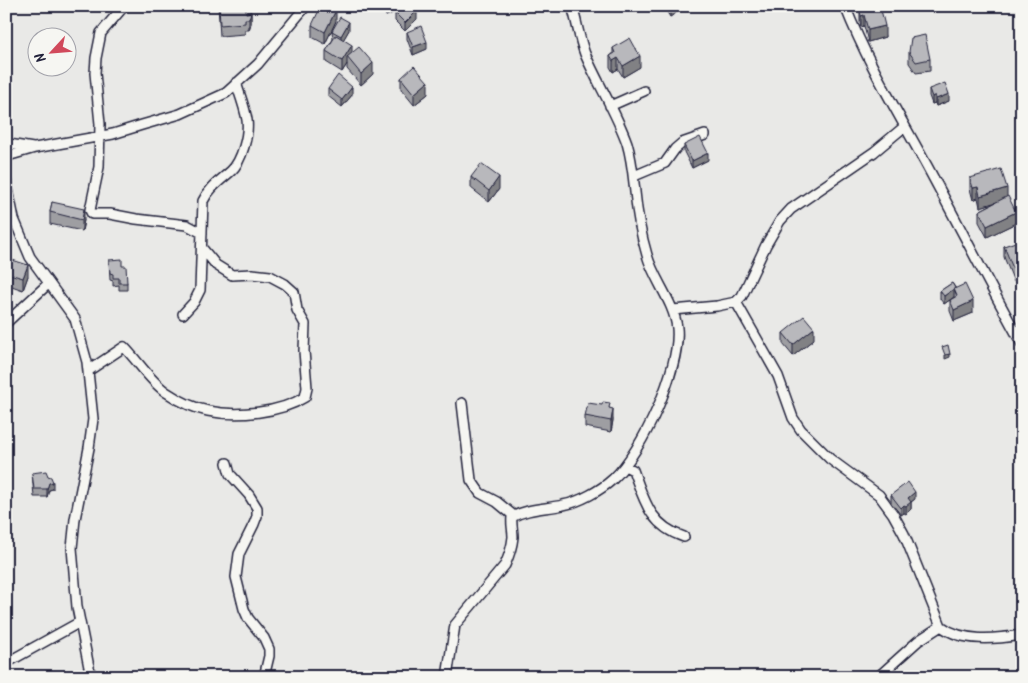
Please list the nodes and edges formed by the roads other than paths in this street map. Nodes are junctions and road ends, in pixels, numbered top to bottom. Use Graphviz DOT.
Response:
graph roads {
  1 [pos="124,6"];
  2 [pos="306,6"];
  3 [pos="572,6"];
  4 [pos="845,6"];
  5 [pos="236,83"];
  6 [pos="644,92"];
  7 [pos="610,106"];
  8 [pos="904,127"];
  9 [pos="705,135"];
  10 [pos="99,136"];
  11 [pos="8,143"];
  12 [pos="35,148"];
  13 [pos="8,158"];
  14 [pos="634,176"];
  15 [pos="6,180"];
  16 [pos="202,234"];
  17 [pos="202,248"];
  18 [pos="48,284"];
  19 [pos="736,302"];
  20 [pos="673,310"];
  21 [pos="183,314"];
  22 [pos="6,323"];
  23 [pos="1022,344"];
  24 [pos="88,371"];
  25 [pos="462,403"];
  26 [pos="227,463"];
  27 [pos="625,466"];
  28 [pos="514,516"];
  29 [pos="684,537"];
  30 [pos="80,622"];
  31 [pos="941,626"];
  32 [pos="1022,635"];
  33 [pos="6,663"];
  34 [pos="92,677"];
  35 [pos="264,677"];
  36 [pos="447,677"];
  37 [pos="878,677"];
  1 -- 10 [label="street"];
  2 -- 5 [label="street"];
  3 -- 7 [label="street"];
  4 -- 8 [label="street"];
  5 -- 10 [label="street"];
  5 -- 16 [label="street"];
  6 -- 7 [label="street"];
  7 -- 14 [label="street"];
  8 -- 19 [label="street"];
  8 -- 23 [label="street"];
  9 -- 14 [label="street"];
  10 -- 12 [label="street"];
  10 -- 16 [label="street"];
  11 -- 12 [label="street"];
  11 -- 13 [label="street"];
  12 -- 13 [label="street"];
  14 -- 20 [label="street"];
  15 -- 18 [label="street"];
  16 -- 17 [label="street"];
  17 -- 21 [label="street"];
  17 -- 24 [label="street"];
  18 -- 22 [label="street"];
  18 -- 24 [label="street"];
  19 -- 20 [label="street"];
  19 -- 31 [label="street"];
  20 -- 27 [label="street"];
  24 -- 30 [label="street"];
  25 -- 28 [label="street"];
  26 -- 35 [label="street"];
  27 -- 28 [label="street"];
  27 -- 29 [label="street"];
  28 -- 36 [label="street"];
  30 -- 33 [label="street"];
  30 -- 34 [label="street"];
  31 -- 32 [label="street"];
  31 -- 37 [label="street"];
}
